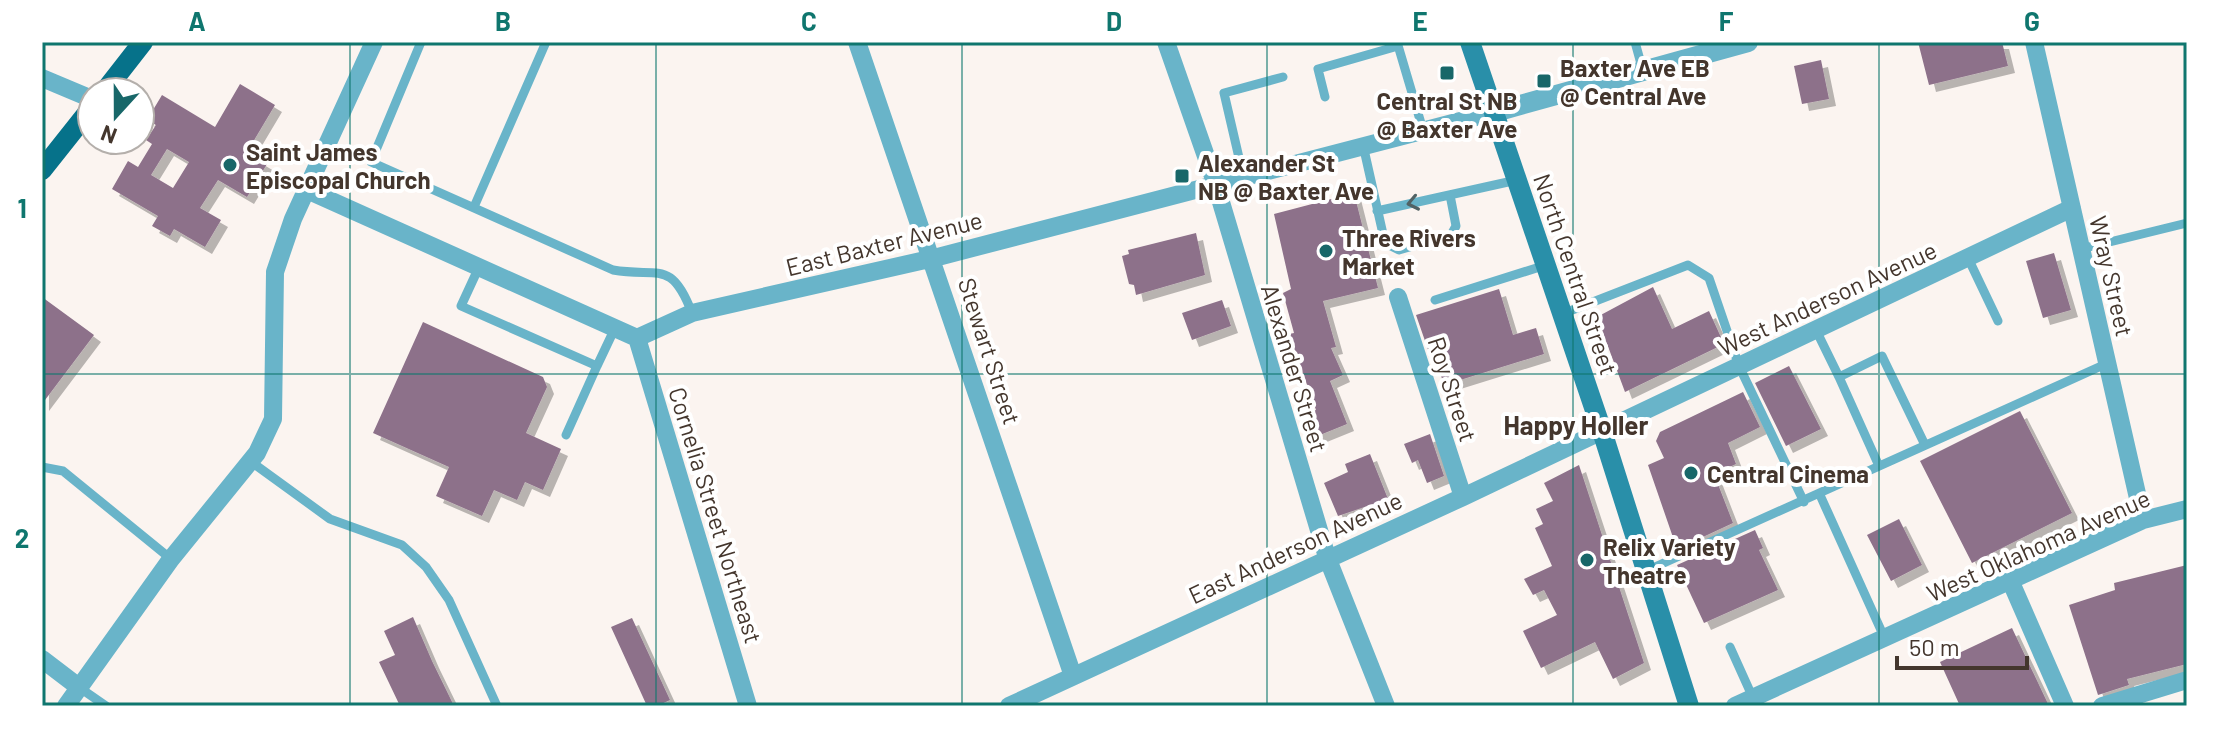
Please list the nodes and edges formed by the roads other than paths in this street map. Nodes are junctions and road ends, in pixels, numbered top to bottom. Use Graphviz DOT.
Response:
graph roads {
  1 [pos="143,42"];
  2 [pos="374,42"];
  3 [pos="421,42"];
  4 [pos="546,42"];
  5 [pos="857,42"];
  6 [pos="1166,42"];
  7 [pos="1470,42"];
  8 [pos="1635,42"];
  9 [pos="1748,42"];
  10 [pos="2034,42"];
  11 [pos="1397,44"];
  12 [pos="1643,71"];
  13 [pos="116,76"];
  14 [pos="1283,77"];
  15 [pos="42,78"];
  16 [pos="76,92"];
  17 [pos="1325,97"];
  18 [pos="1495,112"];
  19 [pos="76,127"];
  20 [pos="1423,130"];
  21 [pos="1363,145"];
  22 [pos="42,170"];
  23 [pos="1243,175"];
  24 [pos="1517,180"];
  25 [pos="1215,182"];
  26 [pos="307,190"];
  27 [pos="1450,195"];
  28 [pos="474,207"];
  29 [pos="2072,208"];
  30 [pos="1377,211"];
  31 [pos="2187,223"];
  32 [pos="2081,249"];
  33 [pos="934,258"];
  34 [pos="1968,258"];
  35 [pos="1546,265"];
  36 [pos="479,267"];
  37 [pos="1398,297"];
  38 [pos="1435,300"];
  39 [pos="692,313"];
  40 [pos="1562,314"];
  41 [pos="1998,321"];
  42 [pos="615,328"];
  43 [pos="1816,330"];
  44 [pos="637,338"];
  45 [pos="2108,363"];
  46 [pos="597,366"];
  47 [pos="1739,366"];
  48 [pos="1839,377"];
  49 [pos="1602,431"];
  50 [pos="566,435"];
  51 [pos="1925,445"];
  52 [pos="254,457"];
  53 [pos="1879,466"];
  54 [pos="42,467"];
  55 [pos="1820,495"];
  56 [pos="1463,497"];
  57 [pos="1804,502"];
  58 [pos="2187,509"];
  59 [pos="2143,520"];
  60 [pos="1327,557"];
  61 [pos="171,559"];
  62 [pos="1646,571"];
  63 [pos="2010,580"];
  64 [pos="1885,639"];
  65 [pos="1730,647"];
  66 [pos="42,659"];
  67 [pos="1073,676"];
  68 [pos="2187,680"];
  69 [pos="80,688"];
  70 [pos="1753,698"];
  71 [pos="1381,704"];
  72 [pos="66,706"];
  73 [pos="106,706"];
  74 [pos="497,706"];
  75 [pos="748,706"];
  76 [pos="1009,706"];
  77 [pos="1689,706"];
  78 [pos="1735,706"];
  79 [pos="2065,706"];
  80 [pos="2102,706"];
  1 -- 13 [label="main road"];
  2 -- 26 [label="street"];
  3 -- 28 [label="lane"];
  4 -- 28 [label="lane"];
  5 -- 33 [label="street, Stewart Street"];
  6 -- 25 [label="street, Alexander Street"];
  7 -- 18 [label="main road, North Central Street"];
  8 -- 12 [label="lane"];
  9 -- 12 [label="street"];
  10 -- 29 [label="street, Wray Street"];
  11 -- 17 [label="lane"];
  11 -- 20 [label="lane"];
  12 -- 18 [label="street"];
  14 -- 23 [label="lane"];
  15 -- 16 [label="street"];
  18 -- 20 [label="street, East Baxter Avenue"];
  18 -- 24 [label="main road, North Central Street"];
  19 -- 22 [label="main road"];
  20 -- 21 [label="street, East Baxter Avenue"];
  21 -- 23 [label="street, East Baxter Avenue"];
  21 -- 30 [label="lane"];
  23 -- 25 [label="street, East Baxter Avenue"];
  24 -- 27 [label="lane"];
  24 -- 35 [label="main road, North Central Street"];
  25 -- 33 [label="street, East Baxter Avenue"];
  25 -- 60 [label="street, Alexander Street"];
  26 -- 36 [label="street"];
  26 -- 52 [label="street"];
  27 -- 30 [label="lane, one-way"];
  27 -- 30 [label="lane"];
  28 -- 39 [label="lane"];
  29 -- 32 [label="street, Wray Street"];
  29 -- 34 [label="street, West Anderson Avenue"];
  31 -- 32 [label="lane"];
  32 -- 45 [label="street, Wray Street"];
  33 -- 39 [label="street, East Baxter Avenue"];
  33 -- 67 [label="street, Stewart Street"];
  34 -- 41 [label="lane"];
  34 -- 43 [label="street, West Anderson Avenue"];
  35 -- 38 [label="lane"];
  35 -- 40 [label="main road, North Central Street"];
  36 -- 42 [label="street"];
  36 -- 46 [label="lane"];
  37 -- 56 [label="street, Roy Street"];
  39 -- 44 [label="street, East Baxter Avenue"];
  40 -- 47 [label="lane"];
  40 -- 49 [label="main road, North Central Street"];
  42 -- 44 [label="street"];
  42 -- 46 [label="lane"];
  43 -- 47 [label="street, West Anderson Avenue"];
  43 -- 48 [label="lane"];
  44 -- 75 [label="street, Cornelia Street Northeast"];
  45 -- 51 [label="lane"];
  45 -- 59 [label="street, Wray Street"];
  46 -- 50 [label="lane"];
  47 -- 49 [label="street, West Anderson Avenue"];
  47 -- 57 [label="lane"];
  48 -- 51 [label="lane"];
  48 -- 53 [label="lane"];
  49 -- 56 [label="street, East Anderson Avenue"];
  49 -- 62 [label="main road, North Central Street"];
  51 -- 53 [label="lane"];
  52 -- 61 [label="street"];
  52 -- 74 [label="lane"];
  53 -- 55 [label="lane"];
  54 -- 61 [label="lane"];
  55 -- 57 [label="lane"];
  55 -- 64 [label="lane"];
  56 -- 60 [label="street, East Anderson Avenue"];
  57 -- 62 [label="lane"];
  58 -- 59 [label="street, West Oklahoma Avenue"];
  59 -- 63 [label="street, West Oklahoma Avenue"];
  60 -- 67 [label="street, East Anderson Avenue"];
  60 -- 71 [label="street, Alexander Street"];
  61 -- 69 [label="street"];
  62 -- 77 [label="main road, North Central Street"];
  63 -- 64 [label="street, West Oklahoma Avenue"];
  63 -- 79 [label="street"];
  64 -- 70 [label="street, West Oklahoma Avenue"];
  65 -- 70 [label="lane"];
  66 -- 69 [label="street"];
  67 -- 76 [label="street, East Anderson Avenue"];
  68 -- 80 [label="street"];
  69 -- 72 [label="street"];
  69 -- 73 [label="lane"];
  70 -- 78 [label="street, West Oklahoma Avenue"];
}
